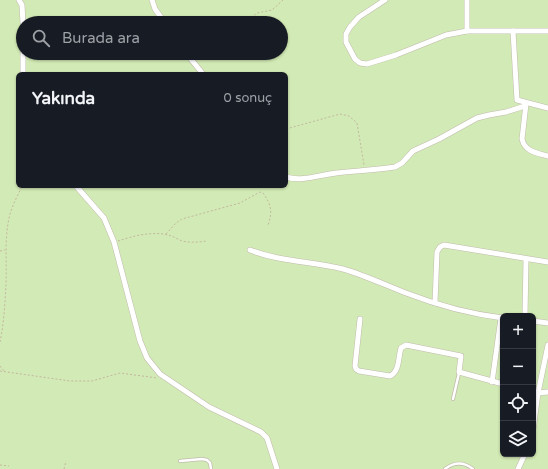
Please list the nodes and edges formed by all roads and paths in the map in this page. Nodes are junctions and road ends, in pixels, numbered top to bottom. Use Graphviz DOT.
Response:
graph roads {
  1 [pos="19,0"];
  2 [pos="152,0"];
  3 [pos="283,0"];
  4 [pos="385,0"];
  5 [pos="466,0"];
  6 [pos="23,16"];
  7 [pos="160,16"];
  8 [pos="253,16"];
  9 [pos="468,31"];
  10 [pos="513,31"];
  11 [pos="548,31"];
  12 [pos="24,60"];
  13 [pos="190,60"];
  14 [pos="23,72"];
  15 [pos="200,72"];
  16 [pos="526,104"];
  17 [pos="548,108"];
  18 [pos="288,128"];
  19 [pos="548,156"];
  20 [pos="365,171"];
  21 [pos="288,177"];
  22 [pos="21,188"];
  23 [pos="78,188"];
  24 [pos="268,225"];
  25 [pos="166,234"];
  26 [pos="207,241"];
  27 [pos="114,242"];
  28 [pos="6,250"];
  29 [pos="250,250"];
  30 [pos="0,251"];
  31 [pos="526,259"];
  32 [pos="548,262"];
  33 [pos="435,303"];
  34 [pos="525,313"];
  35 [pos="500,318"];
  36 [pos="360,320"];
  37 [pos="536,321"];
  38 [pos="548,323"];
  39 [pos="500,331"];
  40 [pos="0,342"];
  41 [pos="548,345"];
  42 [pos="0,366"];
  43 [pos="0,371"];
  44 [pos="4,371"];
  45 [pos="459,372"];
  46 [pos="165,377"];
  47 [pos="492,382"];
  48 [pos="500,383"];
  49 [pos="536,392"];
  50 [pos="548,392"];
  51 [pos="453,400"];
  52 [pos="524,457"];
  53 [pos="66,461"];
  54 [pos="180,461"];
  55 [pos="0,465"];
  56 [pos="8,466"];
  57 [pos="64,469"];
  58 [pos="211,469"];
  59 [pos="277,469"];
  60 [pos="445,469"];
  61 [pos="473,469"];
  62 [pos="518,469"];
  1 -- 6 [label="street"];
  2 -- 7 [label="street"];
  3 -- 8 [label="path"];
  4 -- 9 [label="street"];
  5 -- 9 [label="street"];
  9 -- 10 [label="street"];
  10 -- 11 [label="street"];
  10 -- 16 [label="street"];
  12 -- 14 [label="street"];
  13 -- 15 [label="street"];
  16 -- 17 [label="street"];
  16 -- 19 [label="street"];
  16 -- 20 [label="street"];
  18 -- 20 [label="path"];
  20 -- 21 [label="street"];
  22 -- 28 [label="path"];
  23 -- 27 [label="street"];
  24 -- 25 [label="path"];
  25 -- 26 [label="path"];
  25 -- 27 [label="path"];
  27 -- 46 [label="street"];
  28 -- 30 [label="path"];
  28 -- 40 [label="path"];
  29 -- 33 [label="street"];
  31 -- 32 [label="street"];
  31 -- 33 [label="street"];
  31 -- 34 [label="street"];
  33 -- 35 [label="street"];
  36 -- 45 [label="street"];
  37 -- 38 [label="street"];
  39 -- 47 [label="street"];
  41 -- 49 [label="street"];
  42 -- 44 [label="path"];
  43 -- 44 [label="path"];
  44 -- 46 [label="path"];
  45 -- 47 [label="street"];
  45 -- 51 [label="lane"];
  46 -- 59 [label="street"];
  47 -- 48 [label="street"];
  49 -- 50 [label="street"];
  52 -- 62 [label="street"];
  53 -- 57 [label="path"];
  54 -- 58 [label="lane"];
  55 -- 56 [label="path"];
  60 -- 61 [label="lane"];
}
